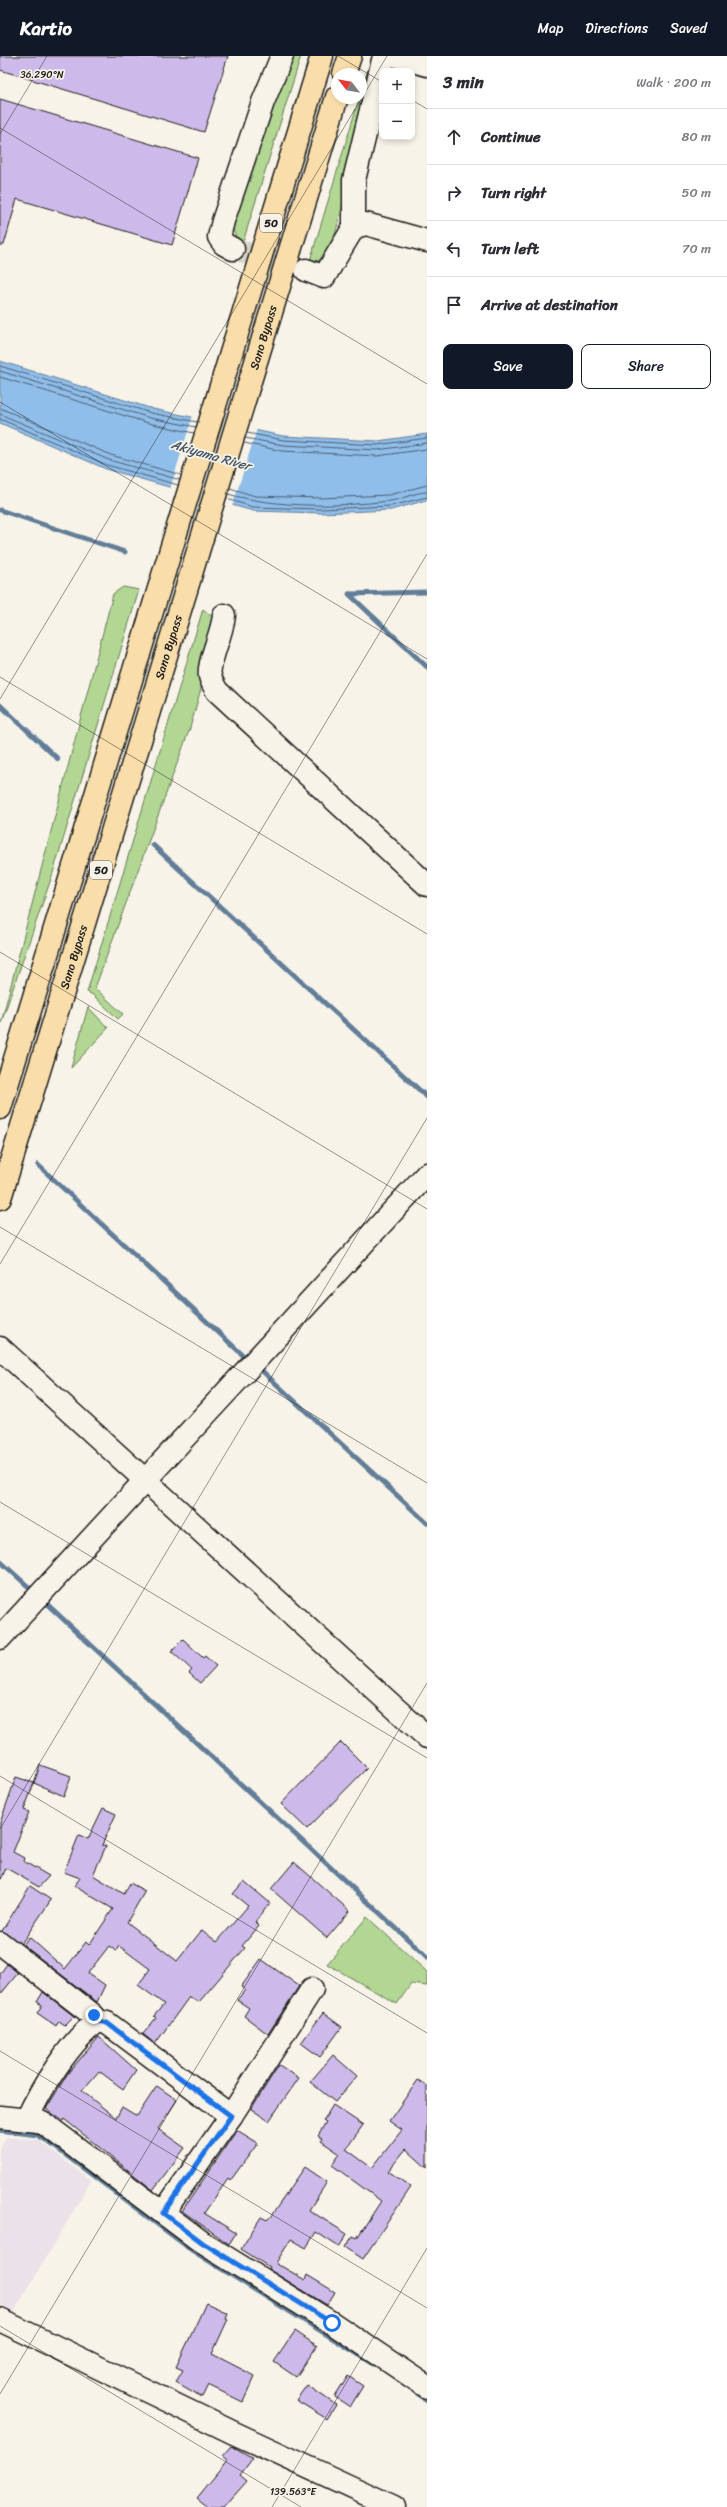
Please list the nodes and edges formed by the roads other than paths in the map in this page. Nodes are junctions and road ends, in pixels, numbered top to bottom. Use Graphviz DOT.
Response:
graph roads {
  1 [pos="282,56"];
  2 [pos="322,56"];
  3 [pos="350,56"];
  4 [pos="384,56"];
  5 [pos="396,56"];
  6 [pos="427,65"];
  7 [pos="346,68"];
  8 [pos="335,104"];
  9 [pos="354,227"];
  10 [pos="427,240"];
  11 [pos="233,249"];
  12 [pos="306,270"];
  13 [pos="224,614"];
  14 [pos="427,885"];
  15 [pos="0,1108"];
  16 [pos="427,1174"];
  17 [pos="0,1198"];
  18 [pos="0,1348"];
  19 [pos="146,1480"];
  20 [pos="0,1638"];
  21 [pos="427,1737"];
  22 [pos="0,1944"];
  23 [pos="312,1989"];
  24 [pos="98,2021"];
  25 [pos="231,2116"];
  26 [pos="0,2117"];
  27 [pos="26,2119"];
  28 [pos="163,2213"];
  29 [pos="0,2320"];
  30 [pos="427,2387"];
  31 [pos="394,2507"];
  1 -- 11 [label="street"];
  2 -- 15 [label="highway, 50"];
  3 -- 7 [label="highway"];
  4 -- 9 [label="street"];
  5 -- 6 [label="street"];
  8 -- 17 [label="highway, Sano Bypass / 50"];
  9 -- 10 [label="street"];
  9 -- 12 [label="street"];
  13 -- 14 [label="street"];
  16 -- 19 [label="street"];
  18 -- 19 [label="street"];
  19 -- 20 [label="street"];
  19 -- 21 [label="street"];
  22 -- 24 [label="street"];
  23 -- 25 [label="street"];
  24 -- 25 [label="street"];
  24 -- 27 [label="street"];
  25 -- 28 [label="street"];
  26 -- 27 [label="street"];
  27 -- 28 [label="street"];
  28 -- 30 [label="street"];
  29 -- 31 [label="street"];
}
